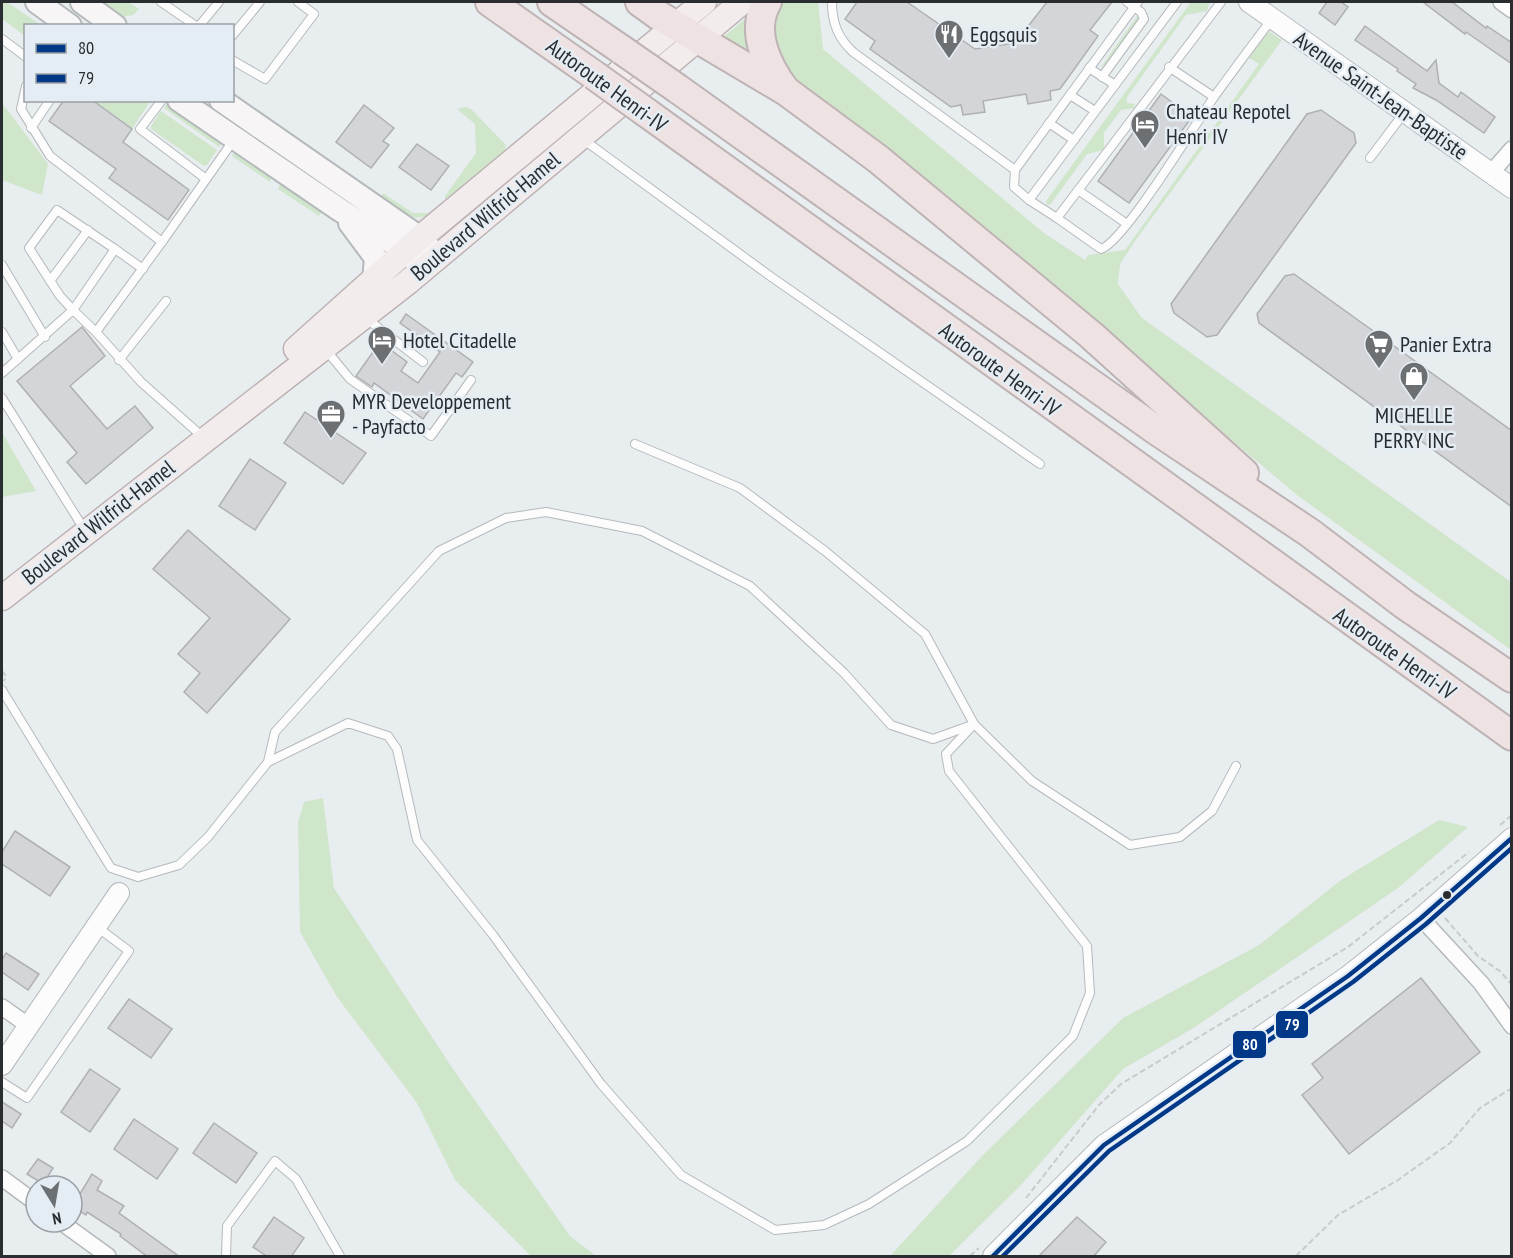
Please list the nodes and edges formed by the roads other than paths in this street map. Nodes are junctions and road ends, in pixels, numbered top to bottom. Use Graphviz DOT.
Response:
graph roads {
  1 [pos="38,2"];
  2 [pos="160,2"];
  3 [pos="219,2"];
  4 [pos="260,2"];
  5 [pos="297,2"];
  6 [pos="490,2"];
  7 [pos="552,2"];
  8 [pos="640,2"];
  9 [pos="704,2"];
  10 [pos="742,2"];
  11 [pos="767,2"];
  12 [pos="832,2"];
  13 [pos="1126,2"];
  14 [pos="1177,2"];
  15 [pos="1221,2"];
  16 [pos="1250,2"];
  17 [pos="1500,2"];
  18 [pos="1136,4"];
  19 [pos="1512,10"];
  20 [pos="74,15"];
  21 [pos="1273,18"];
  22 [pos="108,24"];
  23 [pos="195,24"];
  24 [pos="200,24"];
  25 [pos="688,32"];
  26 [pos="234,34"];
  27 [pos="2,39"];
  28 [pos="24,56"];
  29 [pos="234,61"];
  30 [pos="1169,67"];
  31 [pos="1089,68"];
  32 [pos="1102,77"];
  33 [pos="1115,85"];
  34 [pos="786,91"];
  35 [pos="24,95"];
  36 [pos="1070,95"];
  37 [pos="1214,97"];
  38 [pos="49,102"];
  39 [pos="160,102"];
  40 [pos="182,102"];
  41 [pos="224,102"];
  42 [pos="1095,111"];
  43 [pos="1404,112"];
  44 [pos="1049,123"];
  45 [pos="31,128"];
  46 [pos="579,137"];
  47 [pos="235,138"];
  48 [pos="1074,140"];
  49 [pos="1512,149"];
  50 [pos="1370,158"];
  51 [pos="1015,170"];
  52 [pos="1491,173"];
  53 [pos="206,179"];
  54 [pos="1512,188"];
  55 [pos="1078,190"];
  56 [pos="1029,200"];
  57 [pos="340,210"];
  58 [pos="1056,218"];
  59 [pos="1127,224"];
  60 [pos="88,230"];
  61 [pos="162,242"];
  62 [pos="413,244"];
  63 [pos="115,249"];
  64 [pos="431,263"];
  65 [pos="2,265"];
  66 [pos="142,269"];
  67 [pos="50,281"];
  68 [pos="374,281"];
  69 [pos="166,301"];
  70 [pos="73,310"];
  71 [pos="363,316"];
  72 [pos="2,332"];
  73 [pos="96,332"];
  74 [pos="45,337"];
  75 [pos="323,346"];
  76 [pos="18,359"];
  77 [pos="120,360"];
  78 [pos="423,362"];
  79 [pos="2,373"];
  80 [pos="471,380"];
  81 [pos="2,398"];
  82 [pos="213,431"];
  83 [pos="635,444"];
  84 [pos="1040,464"];
  85 [pos="87,532"];
  86 [pos="1310,533"];
  87 [pos="2,598"];
  88 [pos="1363,631"];
  89 [pos="1512,678"];
  90 [pos="2,688"];
  91 [pos="974,724"];
  92 [pos="1512,736"];
  93 [pos="1512,757"];
  94 [pos="268,762"];
  95 [pos="1236,766"];
  96 [pos="1504,833"];
  97 [pos="127,874"];
  98 [pos="119,893"];
  99 [pos="1427,912"];
  100 [pos="96,926"];
  101 [pos="2,1007"];
  102 [pos="29,1026"];
  103 [pos="1512,1026"];
  104 [pos="2,1065"];
  105 [pos="2,1082"];
  106 [pos="2,1178"];
  107 [pos="24,1194"];
  108 [pos="78,1234"];
  109 [pos="988,1250"];
  110 [pos="108,1257"];
  111 [pos="226,1257"];
  112 [pos="340,1257"];
  1 -- 20 [label="main road"];
  2 -- 23 [label="lane"];
  3 -- 24 [label="lane"];
  4 -- 26 [label="lane"];
  5 -- 29 [label="lane"];
  6 -- 88 [label="highway, Autoroute Henri-IV, bridge"];
  7 -- 86 [label="highway, Autoroute Henri-IV, bridge"];
  8 -- 25 [label="highway"];
  9 -- 25 [label="main road, Boulevard Wilfrid-Hamel"];
  10 -- 25 [label="main road, Boulevard Wilfrid-Hamel"];
  11 -- 34 [label="highway"];
  12 -- 51 [label="lane"];
  13 -- 18 [label="lane"];
  14 -- 33 [label="lane"];
  15 -- 30 [label="lane"];
  16 -- 21 [label="street, Avenue Saint-Jean-Baptiste"];
  17 -- 19 [label="street"];
  18 -- 31 [label="lane"];
  18 -- 32 [label="lane"];
  20 -- 22 [label="main road"];
  21 -- 37 [label="lane"];
  21 -- 43 [label="street, Avenue Saint-Jean-Baptiste"];
  25 -- 34 [label="highway"];
  25 -- 46 [label="main road, Boulevard Wilfrid-Hamel"];
  25 -- 62 [label="main road, Boulevard Wilfrid-Hamel"];
  27 -- 28 [label="lane"];
  30 -- 37 [label="lane"];
  30 -- 55 [label="lane"];
  31 -- 32 [label="lane"];
  31 -- 36 [label="lane"];
  32 -- 33 [label="lane"];
  33 -- 42 [label="lane"];
  34 -- 86 [label="highway"];
  35 -- 45 [label="lane"];
  36 -- 42 [label="lane"];
  36 -- 44 [label="lane"];
  37 -- 59 [label="lane"];
  38 -- 45 [label="lane"];
  39 -- 53 [label="lane"];
  40 -- 47 [label="main road"];
  41 -- 62 [label="main road"];
  42 -- 48 [label="lane"];
  43 -- 50 [label="lane"];
  43 -- 52 [label="street, Avenue Saint-Jean-Baptiste"];
  44 -- 48 [label="lane"];
  44 -- 51 [label="lane"];
  45 -- 61 [label="lane"];
  46 -- 64 [label="main road, Boulevard Wilfrid-Hamel"];
  46 -- 84 [label="lane"];
  47 -- 53 [label="lane"];
  47 -- 57 [label="main road"];
  48 -- 56 [label="lane"];
  49 -- 52 [label="street"];
  51 -- 56 [label="lane"];
  52 -- 54 [label="street, Avenue Saint-Jean-Baptiste"];
  53 -- 61 [label="lane"];
  55 -- 58 [label="lane"];
  55 -- 59 [label="lane"];
  56 -- 58 [label="lane"];
  57 -- 62 [label="main road"];
  57 -- 68 [label="main road"];
  58 -- 59 [label="lane"];
  60 -- 63 [label="lane"];
  60 -- 67 [label="lane"];
  60 -- 67 [label="lane"];
  61 -- 66 [label="lane"];
  62 -- 64 [label="main road"];
  62 -- 68 [label="main road, Boulevard Wilfrid-Hamel"];
  63 -- 66 [label="lane"];
  63 -- 70 [label="lane"];
  64 -- 71 [label="main road, Boulevard Wilfrid-Hamel"];
  65 -- 74 [label="lane"];
  66 -- 73 [label="lane"];
  67 -- 70 [label="lane"];
  68 -- 82 [label="main road, Boulevard Wilfrid-Hamel"];
  69 -- 77 [label="lane"];
  70 -- 73 [label="lane"];
  70 -- 74 [label="lane"];
  71 -- 75 [label="main road, Boulevard Wilfrid-Hamel"];
  71 -- 78 [label="lane"];
  72 -- 76 [label="lane"];
  73 -- 77 [label="lane"];
  74 -- 76 [label="lane"];
  75 -- 80 [label="lane"];
  75 -- 82 [label="main road, Boulevard Wilfrid-Hamel"];
  76 -- 79 [label="lane"];
  77 -- 82 [label="lane"];
  81 -- 85 [label="lane"];
  82 -- 85 [label="main road, Boulevard Wilfrid-Hamel"];
  83 -- 91 [label="lane"];
  85 -- 87 [label="main road, Boulevard Wilfrid-Hamel"];
  86 -- 89 [label="highway, Autoroute Henri-IV"];
  88 -- 92 [label="highway, Autoroute Henri-IV"];
  88 -- 93 [label="highway"];
  90 -- 97 [label="lane"];
  91 -- 94 [label="lane"];
  91 -- 94 [label="lane"];
  91 -- 95 [label="lane"];
  94 -- 97 [label="lane"];
  96 -- 99 [label="street"];
  97 -- 98 [label="lane"];
  98 -- 100 [label="street"];
  99 -- 103 [label="street"];
  99 -- 109 [label="street"];
  100 -- 102 [label="street"];
  100 -- 105 [label="lane"];
  101 -- 102 [label="street"];
  102 -- 104 [label="street"];
  106 -- 107 [label="street"];
  108 -- 110 [label="street"];
  111 -- 112 [label="lane"];
}
